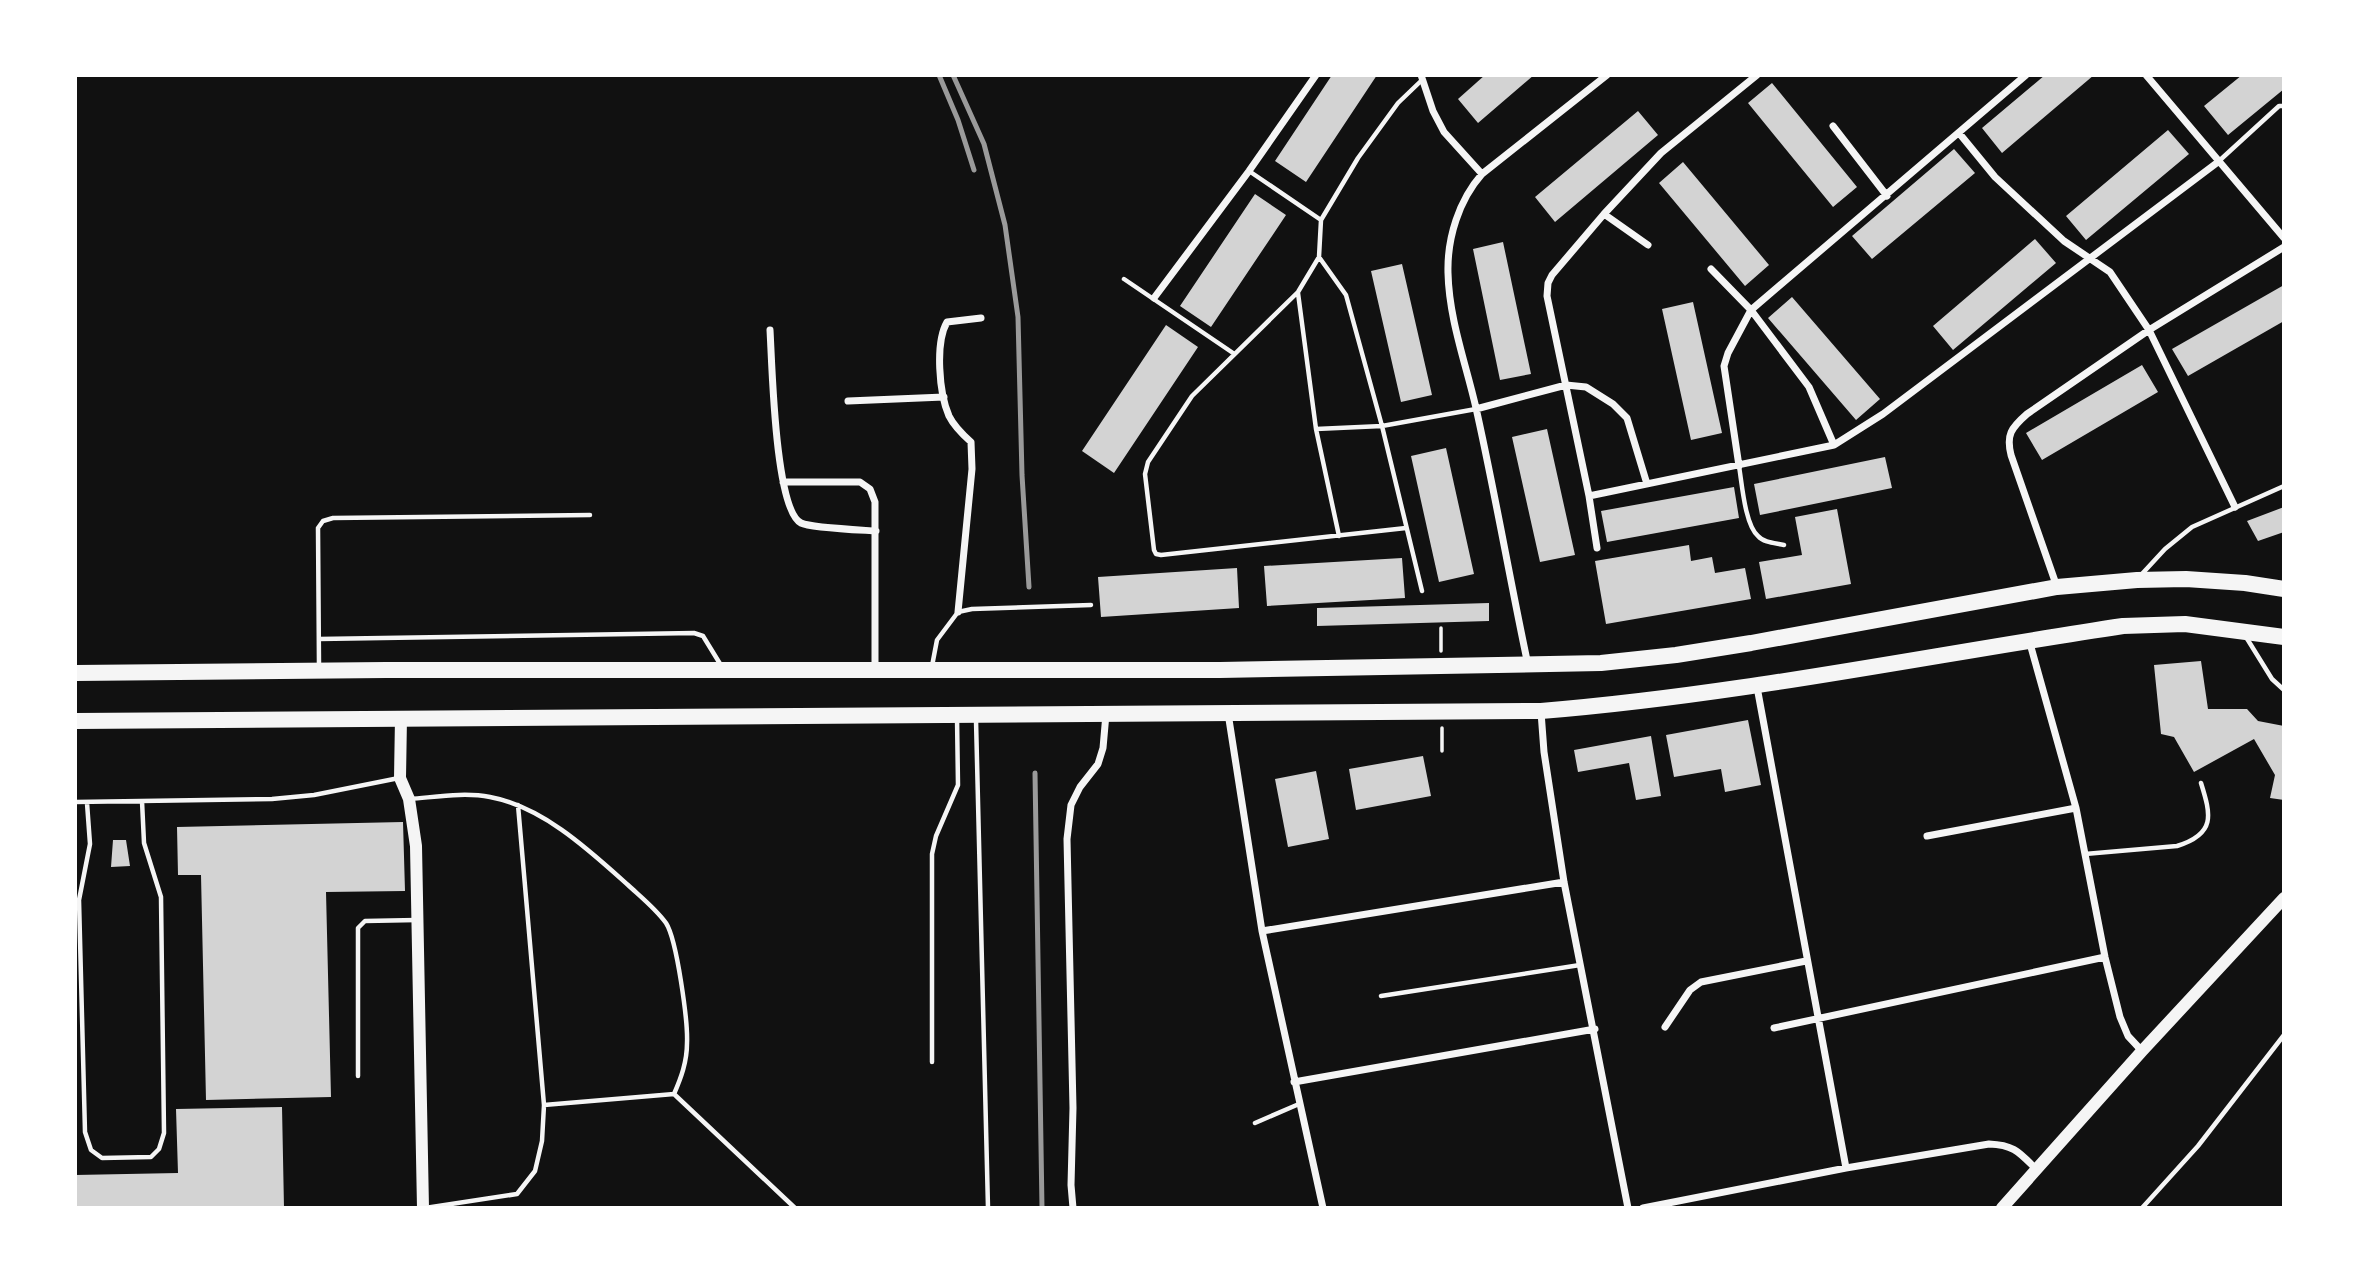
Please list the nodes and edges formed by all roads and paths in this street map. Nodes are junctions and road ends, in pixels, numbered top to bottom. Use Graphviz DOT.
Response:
graph roads {
  1 [pos="1316,75"];
  2 [pos="1607,75"];
  3 [pos="1757,75"];
  4 [pos="2026,75"];
  5 [pos="2147,75"];
  6 [pos="1423,77"];
  7 [pos="2284,106"];
  8 [pos="1833,126"];
  9 [pos="1959,133"];
  10 [pos="2218,162"];
  11 [pos="1249,171"];
  12 [pos="1482,174"];
  13 [pos="1886,196"];
  14 [pos="1604,214"];
  15 [pos="1321,220"];
  16 [pos="2284,238"];
  17 [pos="1648,245"];
  18 [pos="2284,247"];
  19 [pos="1319,257"];
  20 [pos="2090,258"];
  21 [pos="1711,269"];
  22 [pos="1124,279"];
  23 [pos="1298,292"];
  24 [pos="1154,299"];
  25 [pos="1751,310"];
  26 [pos="981,318"];
  27 [pos="770,330"];
  28 [pos="2149,330"];
  29 [pos="1233,354"];
  30 [pos="1566,385"];
  31 [pos="944,397"];
  32 [pos="848,401"];
  33 [pos="1476,409"];
  34 [pos="1382,426"];
  35 [pos="1317,429"];
  36 [pos="1834,445"];
  37 [pos="1739,466"];
  38 [pos="783,482"];
  39 [pos="1647,484"];
  40 [pos="2284,486"];
  41 [pos="1589,496"];
  42 [pos="2235,508"];
  43 [pos="590,515"];
  44 [pos="1406,528"];
  45 [pos="876,531"];
  46 [pos="1339,536"];
  47 [pos="1784,545"];
  48 [pos="1597,548"];
  49 [pos="2137,580"];
  50 [pos="2057,587"];
  51 [pos="2284,589"];
  52 [pos="1422,591"];
  53 [pos="1091,605"];
  54 [pos="958,612"];
  55 [pos="1441,628"];
  56 [pos="2242,630"];
  57 [pos="2284,637"];
  58 [pos="319,639"];
  59 [pos="2029,640"];
  60 [pos="1528,666"];
  61 [pos="1441,667"];
  62 [pos="319,670"];
  63 [pos="724,670"];
  64 [pos="875,671"];
  65 [pos="931,671"];
  66 [pos="75,673"];
  67 [pos="1758,687"];
  68 [pos="2284,690"];
  69 [pos="1442,711"];
  70 [pos="1541,711"];
  71 [pos="1228,712"];
  72 [pos="1105,713"];
  73 [pos="975,715"];
  74 [pos="957,716"];
  75 [pos="401,718"];
  76 [pos="75,721"];
  77 [pos="1442,751"];
  78 [pos="400,778"];
  79 [pos="2201,783"];
  80 [pos="409,799"];
  81 [pos="75,802"];
  82 [pos="142,802"];
  83 [pos="88,803"];
  84 [pos="518,805"];
  85 [pos="2076,808"];
  86 [pos="1927,836"];
  87 [pos="2085,854"];
  88 [pos="1564,882"];
  89 [pos="2284,898"];
  90 [pos="418,920"];
  91 [pos="1262,931"];
  92 [pos="2105,957"];
  93 [pos="1806,961"];
  94 [pos="1581,965"];
  95 [pos="1381,996"];
  96 [pos="1819,1019"];
  97 [pos="1665,1027"];
  98 [pos="1595,1028"];
  99 [pos="1774,1028"];
  100 [pos="2284,1035"];
  101 [pos="2142,1051"];
  102 [pos="932,1062"];
  103 [pos="358,1076"];
  104 [pos="1294,1082"];
  105 [pos="674,1094"];
  106 [pos="1298,1104"];
  107 [pos="544,1105"];
  108 [pos="1255,1123"];
  109 [pos="1846,1168"];
  110 [pos="2036,1169"];
  111 [pos="424,1208"];
  112 [pos="795,1208"];
  113 [pos="988,1208"];
  114 [pos="1073,1208"];
  115 [pos="1323,1208"];
  116 [pos="1628,1208"];
  117 [pos="1643,1208"];
  118 [pos="2003,1208"];
  119 [pos="2141,1208"];
  1 -- 11 [label="street"];
  2 -- 12 [label="street"];
  3 -- 14 [label="street"];
  4 -- 9 [label="street"];
  5 -- 10 [label="street"];
  6 -- 12 [label="street"];
  6 -- 15 [label="lane"];
  7 -- 10 [label="lane"];
  8 -- 13 [label="street"];
  9 -- 13 [label="street"];
  9 -- 20 [label="street"];
  10 -- 16 [label="street"];
  10 -- 20 [label="street"];
  11 -- 15 [label="lane"];
  11 -- 24 [label="street"];
  12 -- 33 [label="street"];
  13 -- 25 [label="street"];
  14 -- 17 [label="street"];
  14 -- 30 [label="street"];
  15 -- 19 [label="lane"];
  18 -- 28 [label="street"];
  19 -- 23 [label="lane"];
  19 -- 34 [label="lane"];
  20 -- 28 [label="street"];
  20 -- 36 [label="street"];
  21 -- 25 [label="street"];
  22 -- 24 [label="lane"];
  23 -- 29 [label="lane"];
  23 -- 35 [label="lane"];
  24 -- 29 [label="lane"];
  25 -- 36 [label="street"];
  25 -- 37 [label="street"];
  26 -- 31 [label="street"];
  27 -- 38 [label="street"];
  28 -- 42 [label="street"];
  28 -- 50 [label="street"];
  29 -- 46 [label="lane"];
  30 -- 33 [label="street"];
  30 -- 39 [label="street"];
  30 -- 41 [label="street"];
  31 -- 32 [label="street"];
  31 -- 54 [label="street"];
  33 -- 34 [label="lane"];
  33 -- 60 [label="street"];
  34 -- 35 [label="lane"];
  34 -- 44 [label="lane"];
  35 -- 46 [label="lane"];
  36 -- 37 [label="street"];
  37 -- 39 [label="street"];
  37 -- 47 [label="lane"];
  38 -- 45 [label="street"];
  38 -- 45 [label="street"];
  39 -- 41 [label="street"];
  40 -- 42 [label="lane"];
  41 -- 48 [label="street"];
  42 -- 49 [label="lane"];
  43 -- 58 [label="lane"];
  44 -- 46 [label="lane"];
  44 -- 52 [label="lane"];
  45 -- 64 [label="street"];
  49 -- 50 [label="main road"];
  49 -- 51 [label="main road"];
  50 -- 60 [label="main road"];
  53 -- 54 [label="lane"];
  54 -- 65 [label="lane"];
  55 -- 61 [label="path"];
  56 -- 57 [label="main road"];
  56 -- 59 [label="main road"];
  56 -- 68 [label="lane"];
  58 -- 62 [label="lane"];
  58 -- 63 [label="lane"];
  59 -- 67 [label="main road"];
  59 -- 85 [label="street"];
  60 -- 61 [label="main road"];
  61 -- 65 [label="main road"];
  62 -- 63 [label="main road"];
  62 -- 66 [label="main road"];
  63 -- 64 [label="main road"];
  64 -- 65 [label="main road"];
  67 -- 70 [label="main road"];
  67 -- 93 [label="street"];
  69 -- 70 [label="main road"];
  69 -- 71 [label="main road"];
  69 -- 77 [label="path"];
  70 -- 88 [label="street"];
  71 -- 72 [label="main road"];
  71 -- 91 [label="street"];
  72 -- 73 [label="main road"];
  72 -- 114 [label="street"];
  73 -- 74 [label="main road"];
  73 -- 113 [label="lane"];
  74 -- 75 [label="main road"];
  74 -- 102 [label="lane"];
  75 -- 76 [label="main road"];
  75 -- 78 [label="street"];
  78 -- 80 [label="street"];
  78 -- 82 [label="lane"];
  79 -- 87 [label="lane"];
  80 -- 84 [label="lane"];
  80 -- 90 [label="street"];
  81 -- 83 [label="lane"];
  82 -- 83 [label="lane"];
  82 -- 83 [label="lane"];
  84 -- 105 [label="lane"];
  84 -- 107 [label="lane"];
  85 -- 86 [label="street"];
  85 -- 87 [label="street"];
  87 -- 92 [label="street"];
  88 -- 91 [label="street"];
  88 -- 94 [label="street"];
  89 -- 101 [label="street"];
  90 -- 103 [label="lane"];
  90 -- 111 [label="street"];
  91 -- 104 [label="street"];
  92 -- 96 [label="street"];
  92 -- 101 [label="street"];
  93 -- 96 [label="street"];
  93 -- 97 [label="street"];
  94 -- 95 [label="lane"];
  94 -- 98 [label="street"];
  96 -- 99 [label="street"];
  96 -- 109 [label="street"];
  98 -- 104 [label="street"];
  98 -- 116 [label="street"];
  100 -- 119 [label="lane"];
  101 -- 110 [label="street"];
  104 -- 106 [label="street"];
  105 -- 107 [label="lane"];
  105 -- 112 [label="lane"];
  106 -- 108 [label="lane"];
  106 -- 115 [label="street"];
  107 -- 111 [label="lane"];
  109 -- 110 [label="street"];
  109 -- 117 [label="street"];
  110 -- 118 [label="street"];
}
